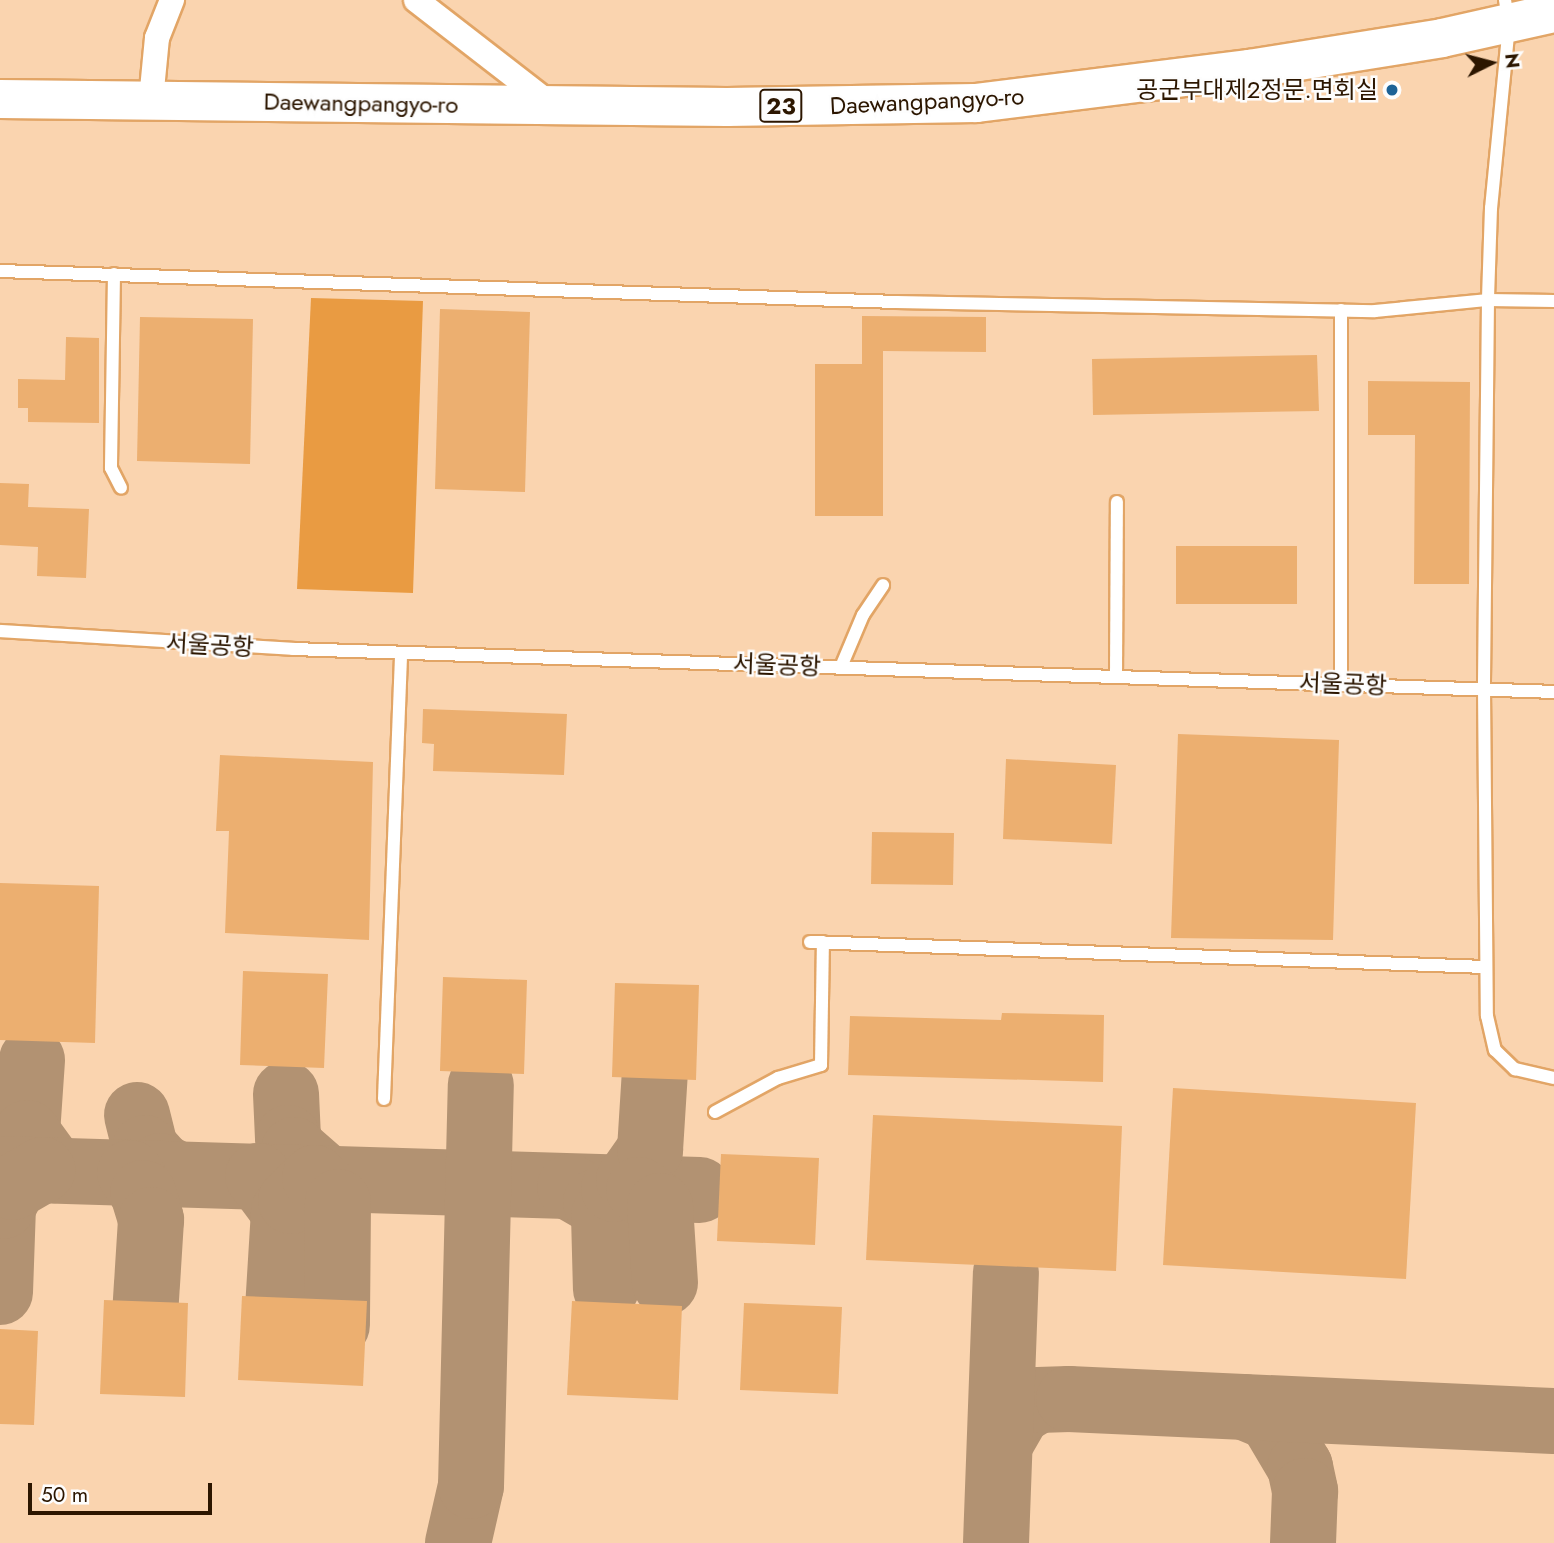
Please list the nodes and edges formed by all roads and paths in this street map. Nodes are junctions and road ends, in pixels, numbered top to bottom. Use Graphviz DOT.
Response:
graph roads {
  1 [pos="172,0"];
  2 [pos="416,0"];
  3 [pos="1507,12"];
  4 [pos="1554,13"];
  5 [pos="0,99"];
  6 [pos="151,100"];
  7 [pos="550,104"];
  8 [pos="0,271"];
  9 [pos="114,274"];
  10 [pos="1488,300"];
  11 [pos="1554,301"];
  12 [pos="1340,310"];
  13 [pos="121,488"];
  14 [pos="1117,502"];
  15 [pos="883,585"];
  16 [pos="0,631"];
  17 [pos="401,653"];
  18 [pos="841,667"];
  19 [pos="1116,676"];
  20 [pos="1341,684"];
  21 [pos="1483,689"];
  22 [pos="1554,692"];
  23 [pos="1486,967"];
  24 [pos="1554,1078"];
  25 [pos="384,1099"];
  26 [pos="715,1112"];
  1 -- 6 [label="street"];
  2 -- 7 [label="street"];
  3 -- 4 [label="main road, Daewangpangyo-ro / 23"];
  3 -- 7 [label="main road, Daewangpangyo-ro / 23"];
  3 -- 10 [label="lane"];
  5 -- 6 [label="main road, Daewangpangyo-ro / 23"];
  6 -- 7 [label="main road, Daewangpangyo-ro / 23"];
  8 -- 9 [label="lane"];
  9 -- 12 [label="lane"];
  9 -- 13 [label="lane"];
  10 -- 11 [label="lane"];
  10 -- 12 [label="lane"];
  10 -- 21 [label="lane"];
  12 -- 20 [label="lane"];
  14 -- 19 [label="lane"];
  15 -- 18 [label="lane"];
  16 -- 17 [label="lane, 서울공항"];
  17 -- 18 [label="lane, 서울공항"];
  17 -- 25 [label="lane"];
  18 -- 19 [label="lane, 서울공항"];
  19 -- 20 [label="lane, 서울공항"];
  20 -- 21 [label="lane, 서울공항"];
  21 -- 22 [label="lane, 서울공항"];
  21 -- 23 [label="lane"];
  23 -- 24 [label="lane"];
  23 -- 26 [label="lane"];
}
